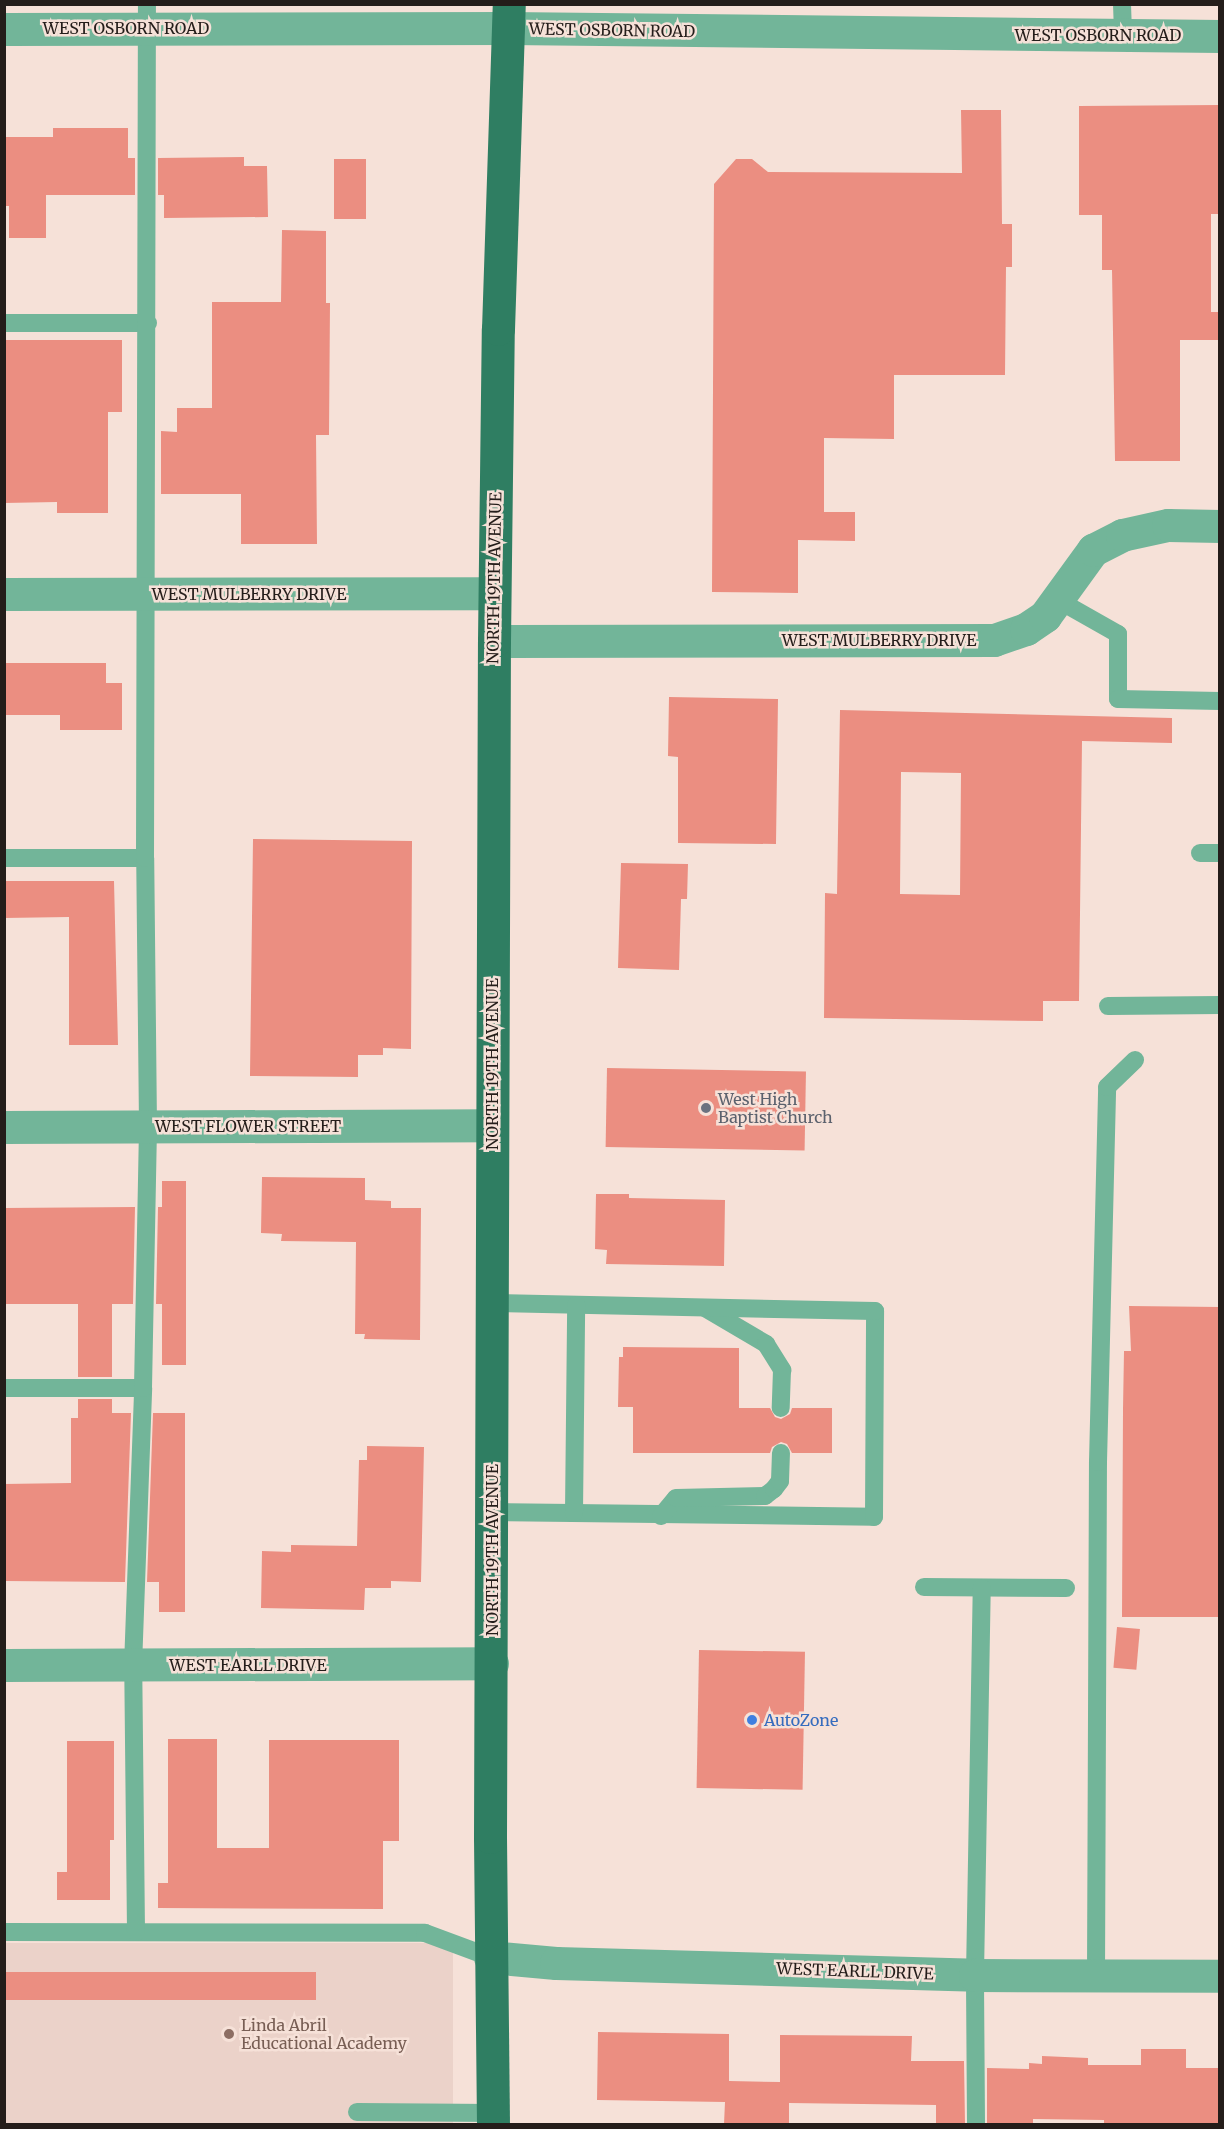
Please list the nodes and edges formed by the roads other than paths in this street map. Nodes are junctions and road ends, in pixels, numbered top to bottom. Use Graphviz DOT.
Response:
graph roads {
  1 [pos="147,16"];
  2 [pos="508,16"];
  3 [pos="1123,20"];
  4 [pos="4,29"];
  5 [pos="1220,36"];
  6 [pos="4,323"];
  7 [pos="148,323"];
  8 [pos="1220,526"];
  9 [pos="494,593"];
  10 [pos="4,594"];
  11 [pos="147,595"];
  12 [pos="1058,600"];
  13 [pos="494,641"];
  14 [pos="1220,701"];
  15 [pos="1200,853"];
  16 [pos="1220,854"];
  17 [pos="4,858"];
  18 [pos="145,858"];
  19 [pos="1108,1005"];
  20 [pos="1220,1005"];
  21 [pos="1135,1060"];
  22 [pos="492,1125"];
  23 [pos="148,1126"];
  24 [pos="4,1127"];
  25 [pos="493,1303"];
  26 [pos="576,1305"];
  27 [pos="704,1307"];
  28 [pos="4,1388"];
  29 [pos="143,1388"];
  30 [pos="781,1408"];
  31 [pos="781,1453"];
  32 [pos="492,1512"];
  33 [pos="574,1513"];
  34 [pos="661,1516"];
  35 [pos="924,1587"];
  36 [pos="982,1588"];
  37 [pos="1066,1588"];
  38 [pos="492,1663"];
  39 [pos="4,1665"];
  40 [pos="133,1666"];
  41 [pos="4,1932"];
  42 [pos="136,1932"];
  43 [pos="490,1957"];
  44 [pos="975,1975"];
  45 [pos="1096,1976"];
  46 [pos="1220,1976"];
  47 [pos="357,2112"];
  48 [pos="493,2119"];
  49 [pos="976,2124"];
  1 -- 2 [label="street, WEST OSBORN ROAD"];
  1 -- 4 [label="street, WEST OSBORN ROAD"];
  1 -- 7 [label="lane"];
  2 -- 3 [label="street, WEST OSBORN ROAD"];
  2 -- 9 [label="main road, NORTH 19TH AVENUE"];
  3 -- 5 [label="street, WEST OSBORN ROAD"];
  6 -- 7 [label="lane"];
  7 -- 11 [label="lane"];
  8 -- 12 [label="street, WEST MULBERRY DRIVE"];
  9 -- 11 [label="street, WEST MULBERRY DRIVE"];
  9 -- 13 [label="main road, NORTH 19TH AVENUE"];
  10 -- 11 [label="street, WEST MULBERRY DRIVE"];
  11 -- 18 [label="lane"];
  12 -- 13 [label="street, WEST MULBERRY DRIVE"];
  12 -- 14 [label="lane"];
  13 -- 22 [label="main road, NORTH 19TH AVENUE"];
  15 -- 16 [label="lane"];
  17 -- 18 [label="lane"];
  18 -- 23 [label="lane"];
  19 -- 20 [label="lane"];
  21 -- 45 [label="lane"];
  22 -- 23 [label="street, WEST FLOWER STREET"];
  22 -- 25 [label="main road, NORTH 19TH AVENUE"];
  23 -- 24 [label="street, WEST FLOWER STREET"];
  23 -- 29 [label="lane"];
  25 -- 26 [label="lane"];
  25 -- 32 [label="main road, NORTH 19TH AVENUE"];
  26 -- 27 [label="lane"];
  26 -- 33 [label="lane"];
  27 -- 30 [label="lane"];
  27 -- 34 [label="lane"];
  28 -- 29 [label="lane"];
  29 -- 40 [label="lane"];
  31 -- 34 [label="lane"];
  32 -- 33 [label="lane"];
  32 -- 38 [label="main road, NORTH 19TH AVENUE"];
  33 -- 34 [label="lane"];
  35 -- 36 [label="lane"];
  36 -- 37 [label="lane"];
  36 -- 44 [label="lane"];
  38 -- 40 [label="street, WEST EARLL DRIVE"];
  38 -- 43 [label="main road, NORTH 19TH AVENUE"];
  39 -- 40 [label="street, WEST EARLL DRIVE"];
  40 -- 42 [label="lane"];
  41 -- 42 [label="lane"];
  42 -- 43 [label="lane"];
  43 -- 44 [label="street, WEST EARLL DRIVE"];
  43 -- 48 [label="main road, NORTH 19TH AVENUE"];
  44 -- 45 [label="street, WEST EARLL DRIVE"];
  44 -- 49 [label="lane"];
  45 -- 46 [label="street, WEST EARLL DRIVE"];
  47 -- 48 [label="lane"];
}
